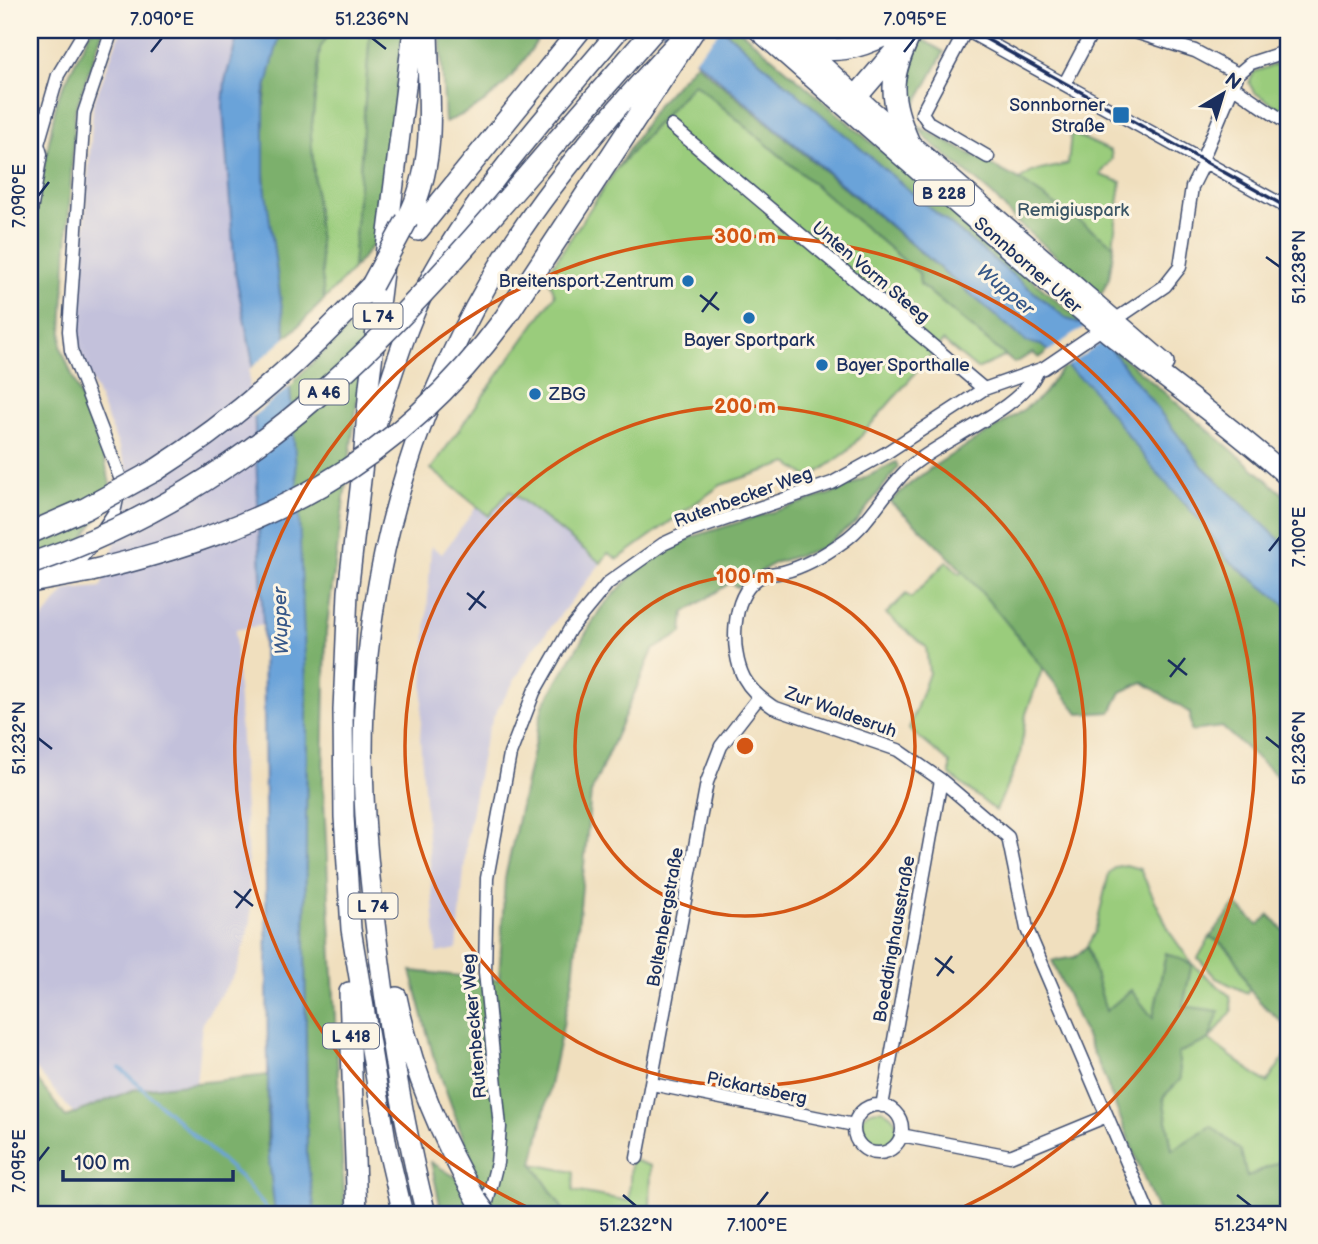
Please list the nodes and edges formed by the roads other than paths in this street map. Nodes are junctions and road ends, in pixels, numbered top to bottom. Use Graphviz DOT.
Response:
graph roads {
  1 [pos="85,30"];
  2 [pos="112,30"];
  3 [pos="413,30"];
  4 [pos="426,30"];
  5 [pos="580,30"];
  6 [pos="619,30"];
  7 [pos="692,30"];
  8 [pos="758,30"];
  9 [pos="784,30"];
  10 [pos="911,30"];
  11 [pos="950,30"];
  12 [pos="965,30"];
  13 [pos="1093,30"];
  14 [pos="1129,30"];
  15 [pos="889,32"];
  16 [pos="650,34"];
  17 [pos="802,45"];
  18 [pos="1288,51"];
  19 [pos="669,59"];
  20 [pos="1235,80"];
  21 [pos="1065,83"];
  22 [pos="847,98"];
  23 [pos="1288,124"];
  24 [pos="672,126"];
  25 [pos="34,142"];
  26 [pos="909,143"];
  27 [pos="988,157"];
  28 [pos="1203,160"];
  29 [pos="1288,208"];
  30 [pos="30,217"];
  31 [pos="413,225"];
  32 [pos="1104,327"];
  33 [pos="1040,370"];
  34 [pos="984,389"];
  35 [pos="363,463"];
  36 [pos="1288,477"];
  37 [pos="30,533"];
  38 [pos="30,564"];
  39 [pos="30,582"];
  40 [pos="378,596"];
  41 [pos="759,698"];
  42 [pos="942,780"];
  43 [pos="351,929"];
  44 [pos="652,1084"];
  45 [pos="881,1106"];
  46 [pos="1107,1116"];
  47 [pos="854,1125"];
  48 [pos="901,1135"];
  49 [pos="637,1158"];
  50 [pos="483,1209"];
  51 [pos="357,1214"];
  52 [pos="404,1214"];
  53 [pos="425,1214"];
  54 [pos="1149,1214"];
  1 -- 25 [label="street"];
  2 -- 39 [label="street"];
  3 -- 35 [label="main road, L 74"];
  4 -- 31 [label="highway"];
  5 -- 31 [label="highway"];
  6 -- 35 [label="main road, L 74"];
  7 -- 19 [label="highway"];
  8 -- 22 [label="main road, Sonnborner Ufer / B 228"];
  9 -- 17 [label="main road, Sonnborner Ufer / B 228"];
  10 -- 22 [label="highway"];
  10 -- 26 [label="highway"];
  11 -- 12 [label="street"];
  12 -- 21 [label="street"];
  12 -- 27 [label="street"];
  13 -- 21 [label="street"];
  14 -- 20 [label="street"];
  15 -- 17 [label="highway"];
  15 -- 22 [label="highway"];
  16 -- 38 [label="highway, A 46, bridge"];
  17 -- 22 [label="main road, Sonnborner Ufer / B 228"];
  18 -- 20 [label="street"];
  19 -- 39 [label="highway, bridge"];
  19 -- 40 [label="main road, L 74"];
  20 -- 23 [label="street"];
  20 -- 28 [label="street, Rutenbecker Weg"];
  21 -- 28 [label="street"];
  22 -- 26 [label="main road, Sonnborner Ufer / B 228"];
  22 -- 32 [label="main road, Sonnborner Ufer / B 228"];
  24 -- 34 [label="street, Unten Vorm Steeg"];
  25 -- 30 [label="street"];
  26 -- 32 [label="main road, Sonnborner Ufer / B 228"];
  28 -- 29 [label="street"];
  28 -- 32 [label="street, Rutenbecker Weg"];
  31 -- 37 [label="highway, A 46, bridge"];
  32 -- 33 [label="street, Rutenbecker Weg"];
  32 -- 36 [label="main road, Sonnborner Ufer / B 228"];
  33 -- 34 [label="street, Rutenbecker Weg"];
  33 -- 41 [label="street, Zur Waldesruh"];
  34 -- 50 [label="street, Rutenbecker Weg"];
  35 -- 43 [label="main road, L 74"];
  40 -- 50 [label="main road, L 74"];
  40 -- 53 [label="main road, L 74"];
  41 -- 42 [label="street, Zur Waldesruh"];
  41 -- 44 [label="street, Boltenbergstraße"];
  42 -- 45 [label="street, Boeddinghausstraße"];
  42 -- 46 [label="street, Zur Waldesruh"];
  43 -- 51 [label="main road, L 418"];
  43 -- 52 [label="main road, L 74"];
  44 -- 47 [label="street, Pickartsberg"];
  44 -- 49 [label="street, Boltenbergstraße"];
  45 -- 47 [label="street"];
  45 -- 48 [label="street"];
  46 -- 48 [label="street"];
  46 -- 54 [label="street, Zur Waldesruh"];
  47 -- 48 [label="street"];
}
